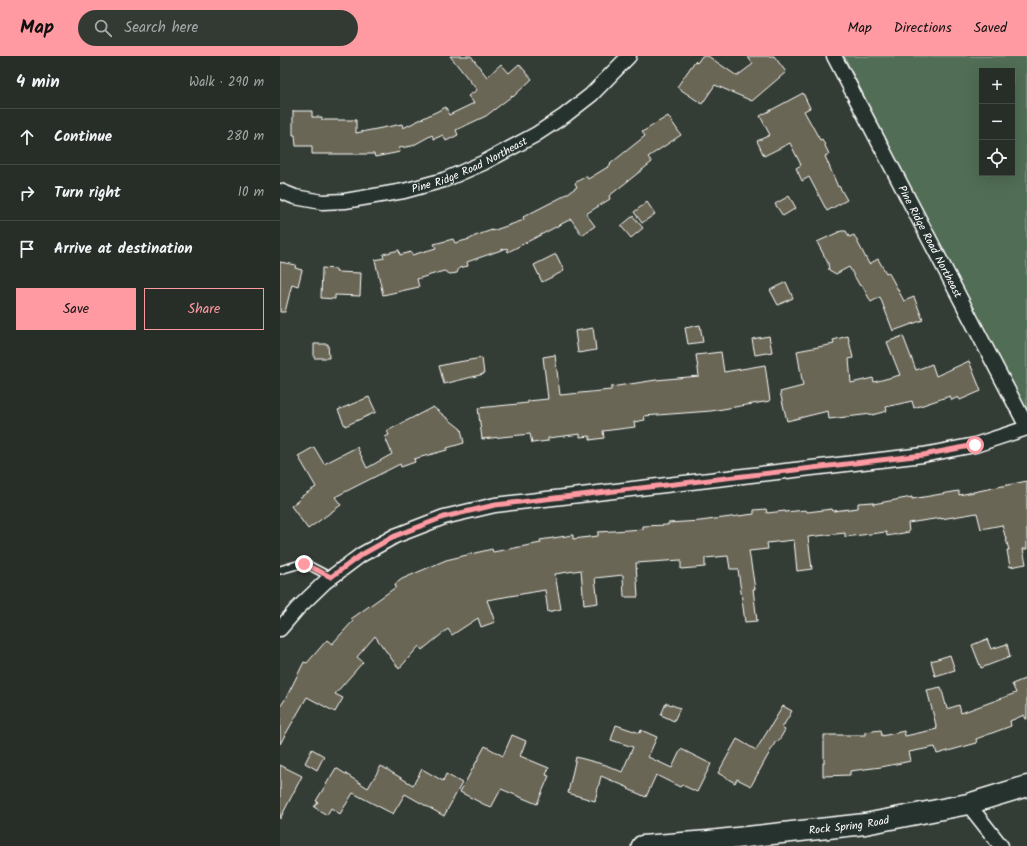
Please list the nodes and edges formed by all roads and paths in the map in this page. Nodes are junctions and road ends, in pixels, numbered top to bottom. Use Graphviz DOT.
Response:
graph roads {
  1 [pos="629,56"];
  2 [pos="834,56"];
  3 [pos="280,191"];
  4 [pos="1027,427"];
  5 [pos="280,570"];
  6 [pos="331,577"];
  7 [pos="280,629"];
  8 [pos="1027,786"];
  9 [pos="968,804"];
  10 [pos="642,846"];
  11 [pos="1001,846"];
  1 -- 3 [label="street, Pine Ridge Road Northeast"];
  2 -- 4 [label="street, Pine Ridge Road Northeast"];
  4 -- 6 [label="street"];
  5 -- 6 [label="lane"];
  6 -- 7 [label="street"];
  8 -- 9 [label="street, Rock Spring Road"];
  9 -- 10 [label="street, Rock Spring Road"];
  9 -- 11 [label="street"];
}
